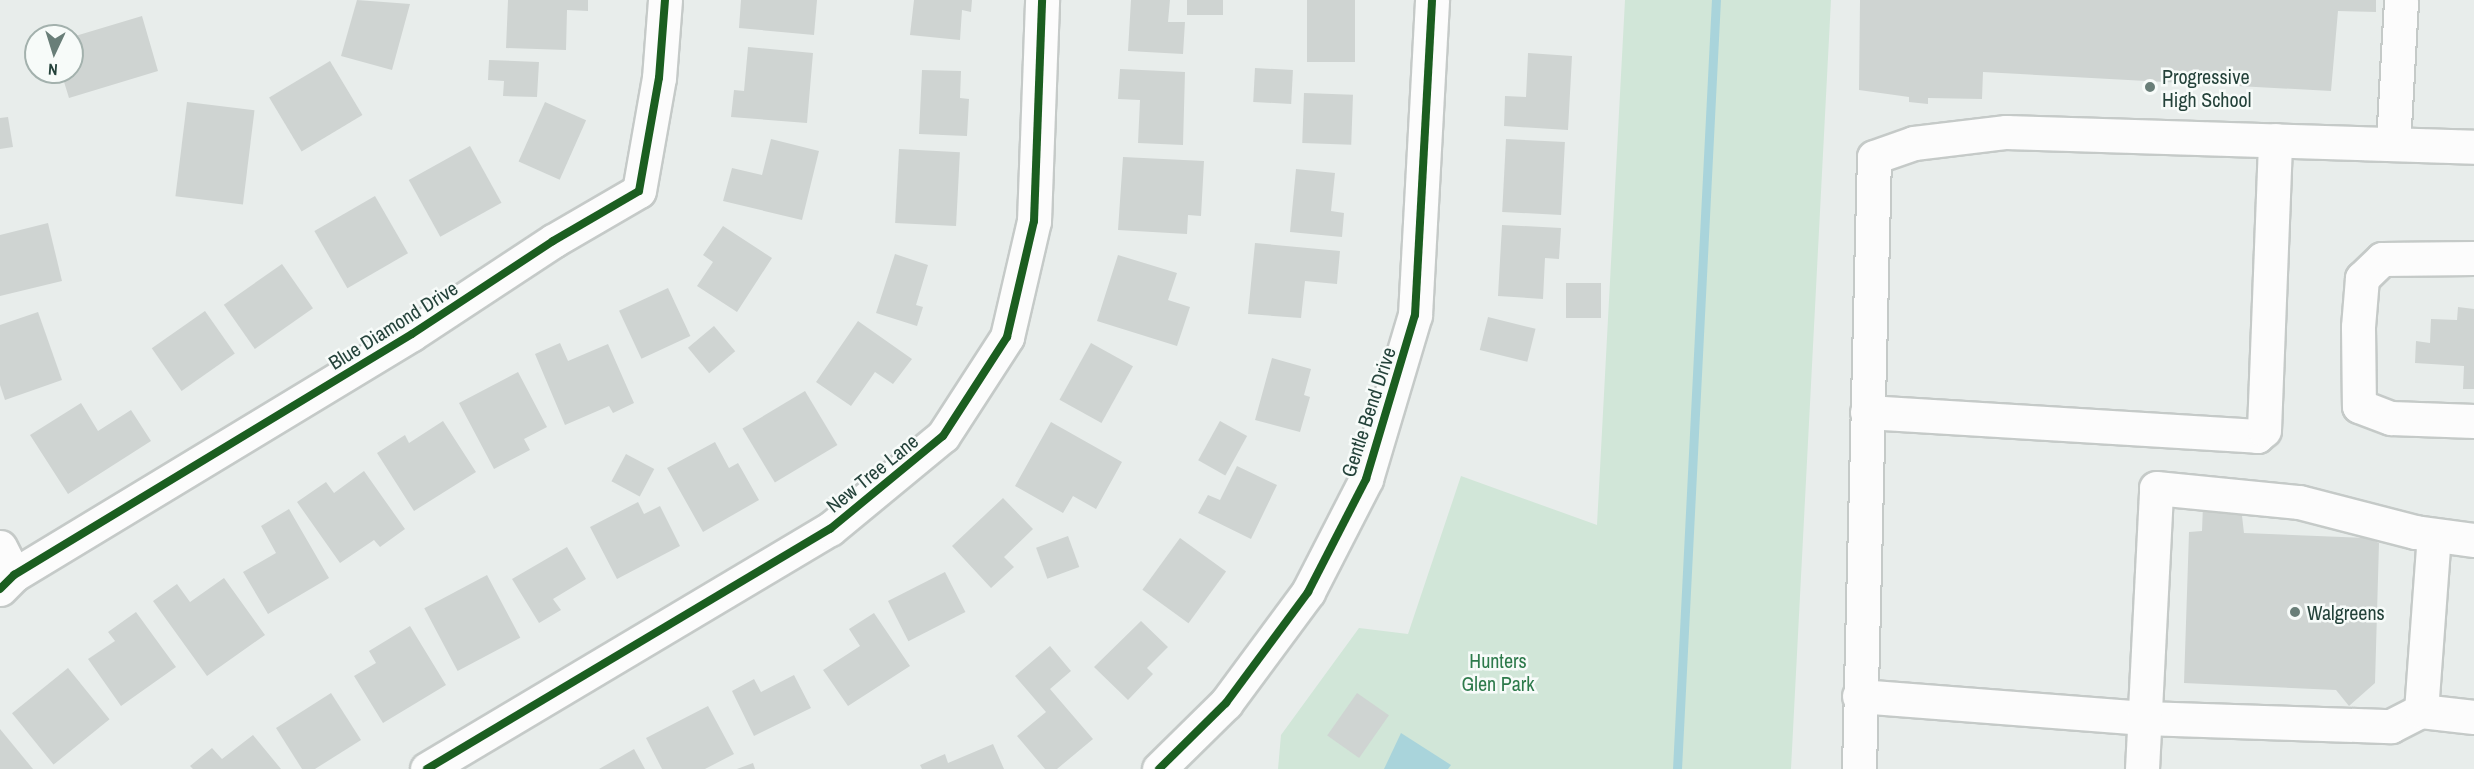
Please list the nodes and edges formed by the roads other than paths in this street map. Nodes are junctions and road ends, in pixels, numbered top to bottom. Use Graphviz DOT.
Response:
graph roads {
  1 [pos="665,0"];
  2 [pos="1042,0"];
  3 [pos="1432,0"];
  4 [pos="2401,0"];
  5 [pos="2275,140"];
  6 [pos="2393,144"];
  7 [pos="2474,147"];
  8 [pos="2474,258"];
  9 [pos="1867,412"];
  10 [pos="2474,421"];
  11 [pos="2434,535"];
  12 [pos="2474,540"];
  13 [pos="5,570"];
  14 [pos="1859,696"];
  15 [pos="2421,711"];
  16 [pos="2474,717"];
  17 [pos="2144,718"];
  18 [pos="428,769"];
  19 [pos="1159,769"];
  20 [pos="1859,769"];
  21 [pos="2142,769"];
  1 -- 13 [label="street, Blue Diamond Drive"];
  2 -- 18 [label="street, New Tree Lane"];
  3 -- 19 [label="street, Gentle Bend Drive"];
  4 -- 6 [label="street"];
  5 -- 6 [label="street"];
  5 -- 9 [label="street"];
  5 -- 9 [label="street"];
  6 -- 7 [label="street"];
  8 -- 10 [label="street"];
  9 -- 14 [label="street"];
  11 -- 12 [label="street"];
  11 -- 15 [label="street"];
  11 -- 17 [label="street"];
  14 -- 17 [label="street"];
  14 -- 20 [label="street"];
  15 -- 16 [label="street"];
  15 -- 17 [label="street"];
  17 -- 21 [label="street"];
}
